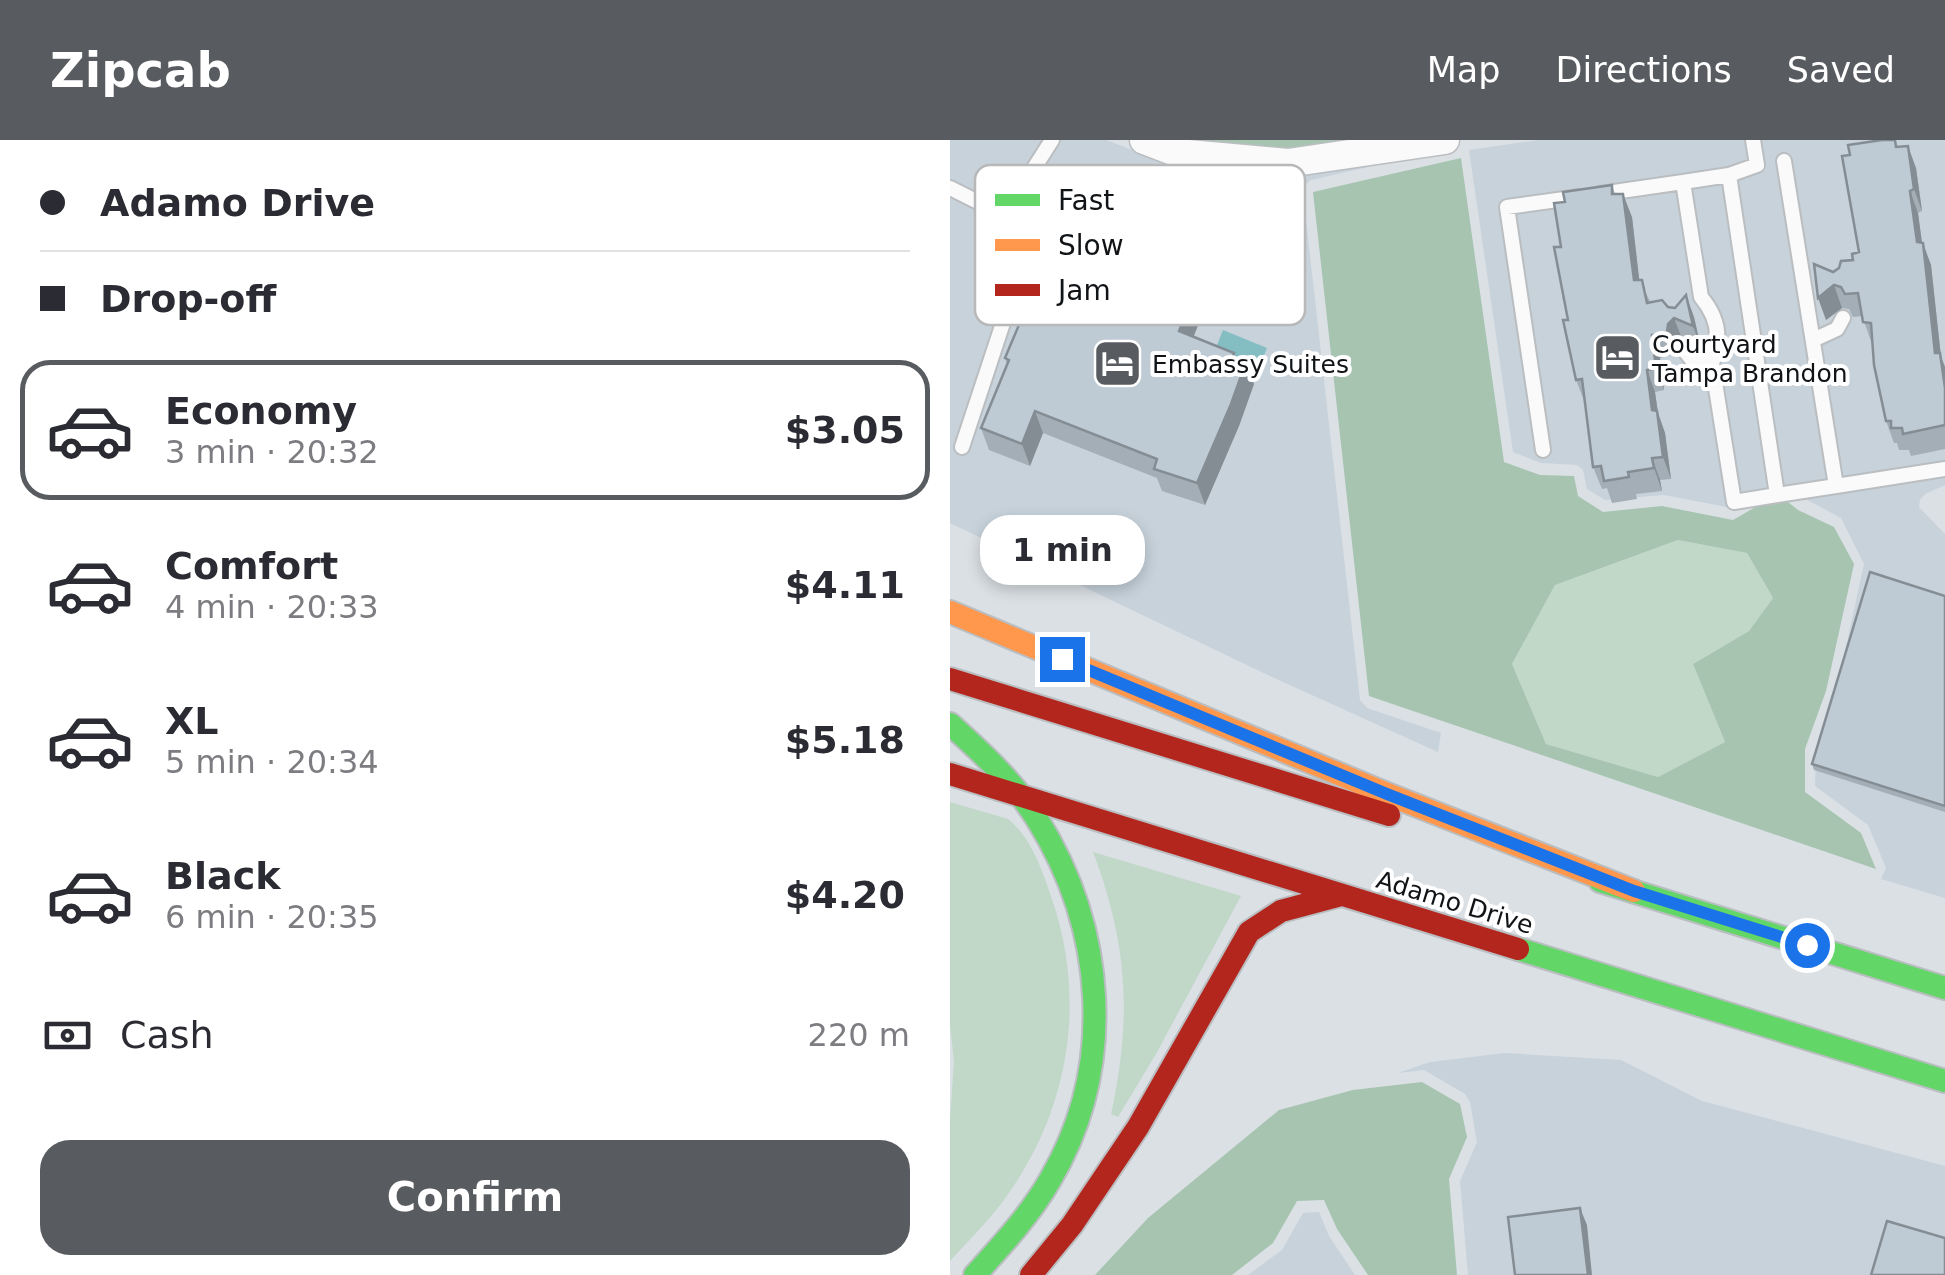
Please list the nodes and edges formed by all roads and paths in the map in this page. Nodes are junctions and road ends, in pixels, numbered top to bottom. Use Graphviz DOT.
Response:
graph roads {
  1 [pos="1052,140"];
  2 [pos="1144,140"];
  3 [pos="1445,140"];
  4 [pos="1753,140"];
  5 [pos="1784,161"];
  6 [pos="1036,165"];
  7 [pos="1729,175"];
  8 [pos="1684,182"];
  9 [pos="950,188"];
  10 [pos="975,200"];
  11 [pos="1702,297"];
  12 [pos="1684,308"];
  13 [pos="1843,318"];
  14 [pos="1002,325"];
  15 [pos="1813,340"];
  16 [pos="1685,352"];
  17 [pos="1712,363"];
  18 [pos="962,447"];
  19 [pos="1543,450"];
  20 [pos="1945,469"];
  21 [pos="1836,486"];
  22 [pos="1778,496"];
  23 [pos="950,612"];
  24 [pos="950,679"];
  25 [pos="950,724"];
  26 [pos="950,774"];
  27 [pos="1025,797"];
  28 [pos="1634,891"];
  29 [pos="1342,895"];
  30 [pos="1945,988"];
  31 [pos="1945,1081"];
  32 [pos="975,1275"];
  33 [pos="1032,1275"];
  1 -- 6 [label="lane"];
  2 -- 3 [label="street"];
  4 -- 7 [label="lane"];
  5 -- 15 [label="lane"];
  7 -- 8 [label="lane"];
  7 -- 22 [label="lane"];
  8 -- 11 [label="lane"];
  8 -- 19 [label="lane"];
  9 -- 10 [label="lane"];
  11 -- 12 [label="lane"];
  11 -- 17 [label="lane"];
  13 -- 15 [label="lane"];
  14 -- 18 [label="lane"];
  15 -- 21 [label="lane"];
  16 -- 17 [label="lane"];
  17 -- 22 [label="lane"];
  20 -- 21 [label="lane"];
  21 -- 22 [label="lane"];
  23 -- 28 [label="main road"];
  24 -- 28 [label="main road"];
  25 -- 27 [label="main road"];
  26 -- 27 [label="main road, Adamo Drive"];
  27 -- 29 [label="main road, Adamo Drive"];
  27 -- 32 [label="main road"];
  28 -- 30 [label="main road"];
  29 -- 31 [label="main road, Adamo Drive"];
  29 -- 33 [label="main road"];
}
